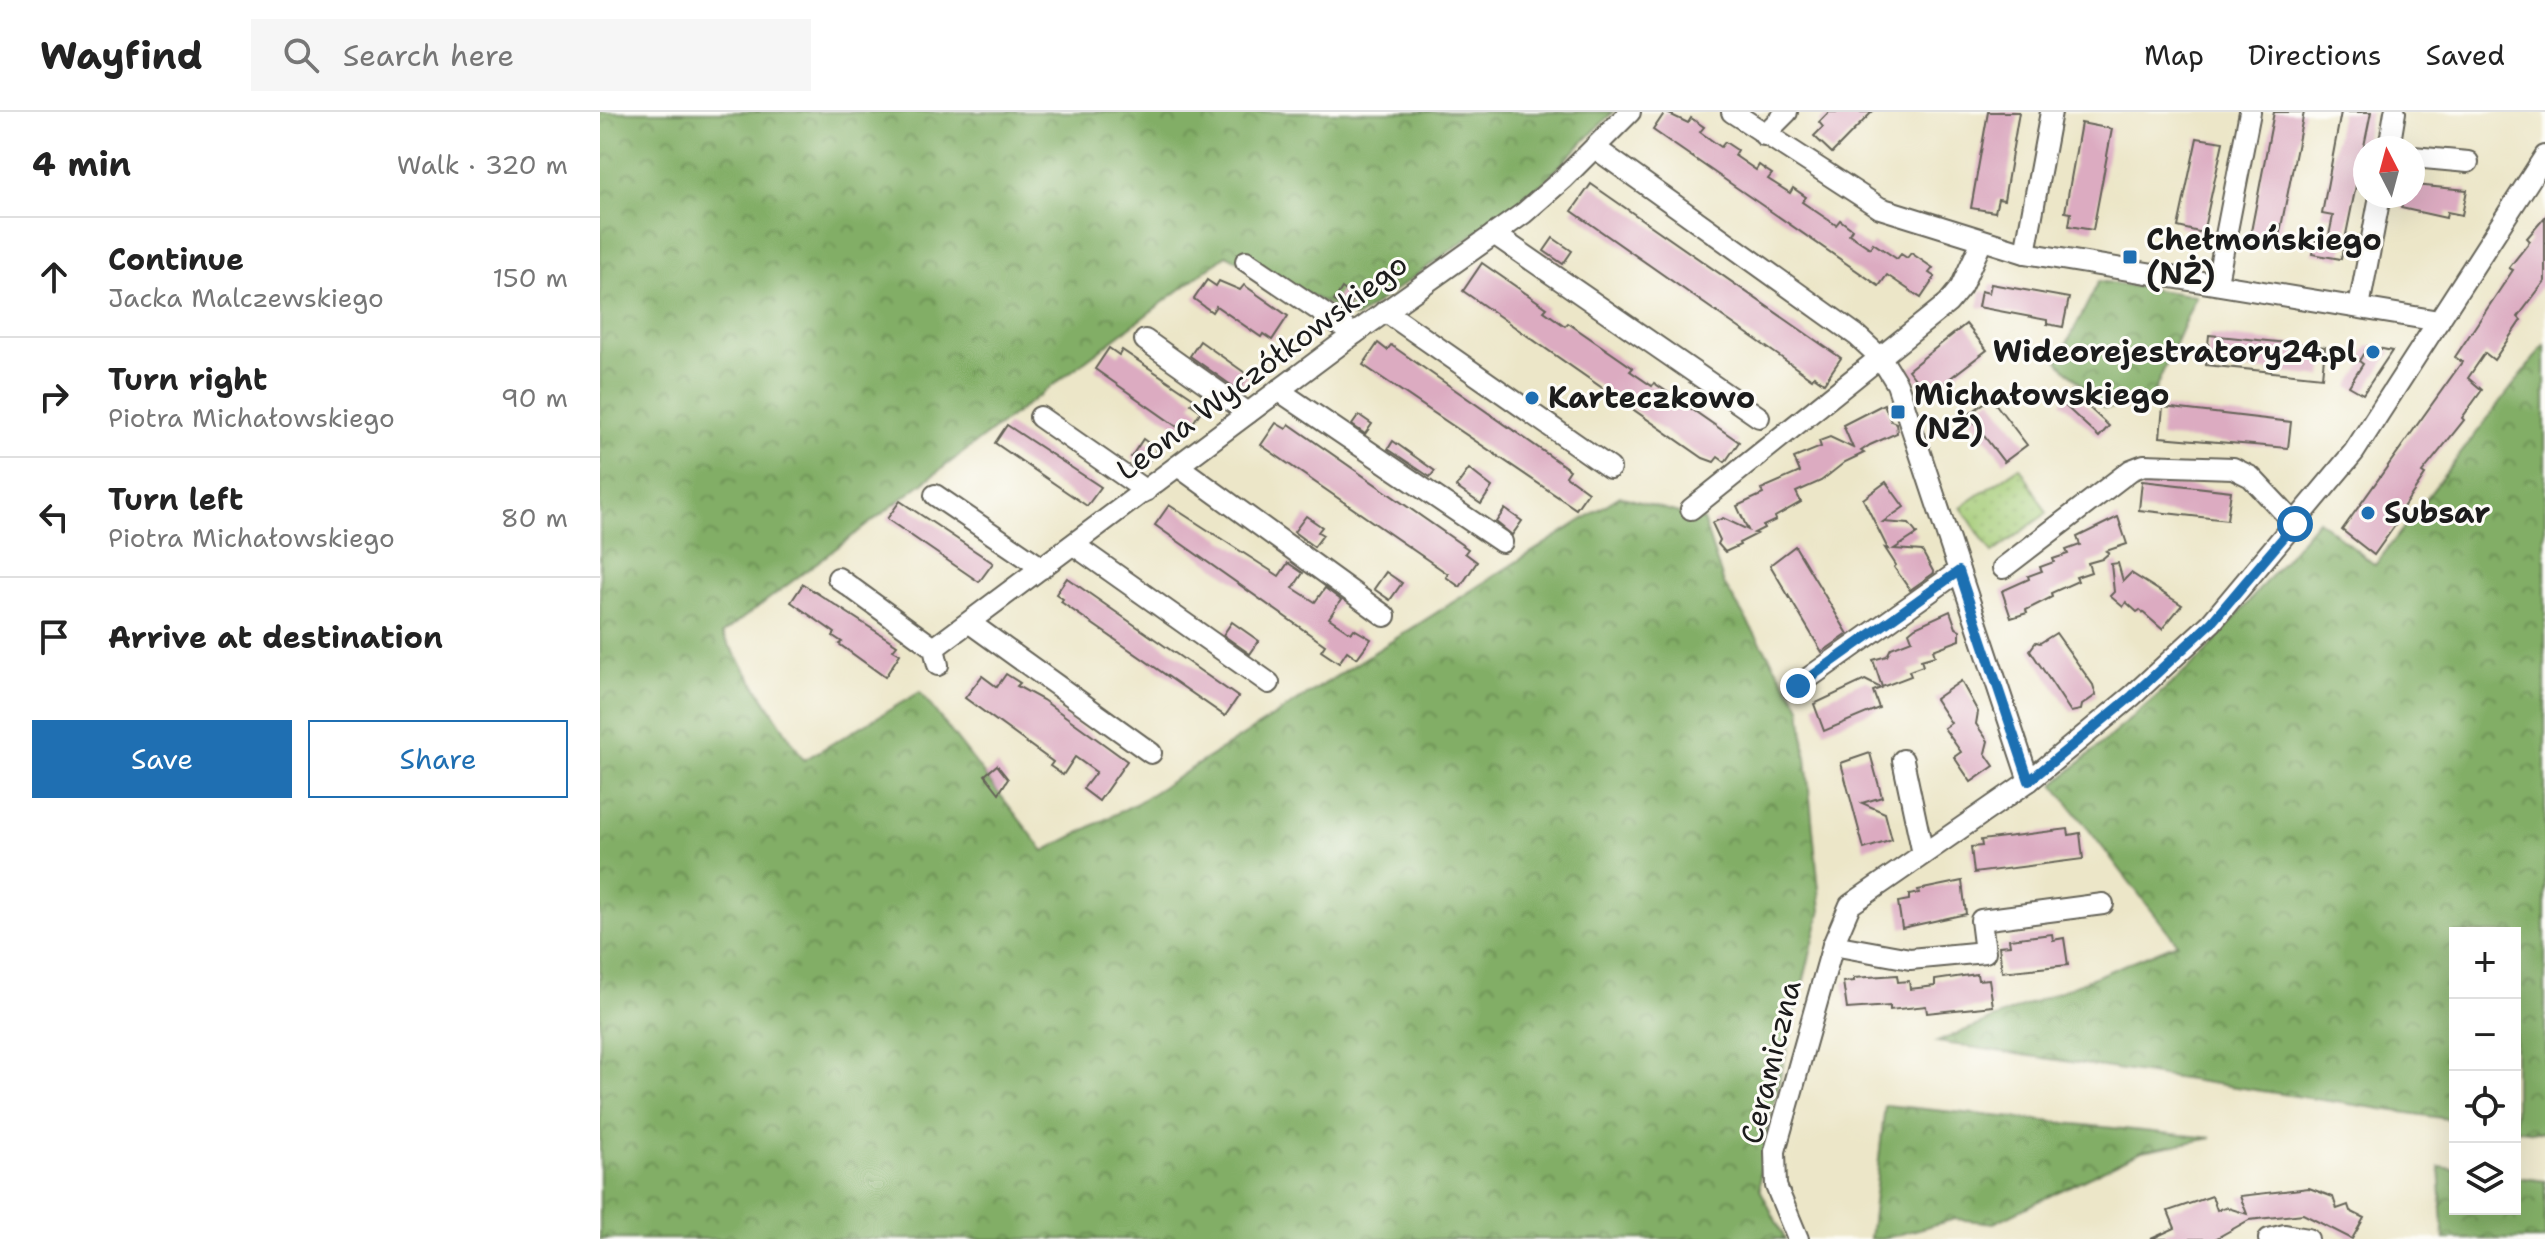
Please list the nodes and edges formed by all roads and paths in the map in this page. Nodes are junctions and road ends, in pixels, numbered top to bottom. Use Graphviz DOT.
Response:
graph roads {
  1 [pos="1630,112"];
  2 [pos="1732,112"];
  3 [pos="1787,112"];
  4 [pos="2051,112"];
  5 [pos="2250,112"];
  6 [pos="2395,112"];
  7 [pos="1764,135"];
  8 [pos="2391,136"];
  9 [pos="1595,148"];
  10 [pos="2545,156"];
  11 [pos="2425,158"];
  12 [pos="2468,162"];
  13 [pos="2378,208"];
  14 [pos="1494,234"];
  15 [pos="1982,241"];
  16 [pos="2025,253"];
  17 [pos="1246,261"];
  18 [pos="2217,282"];
  19 [pos="2359,307"];
  20 [pos="1385,311"];
  21 [pos="2439,321"];
  22 [pos="1354,334"];
  23 [pos="1145,340"];
  24 [pos="1881,358"];
  25 [pos="1278,390"];
  26 [pos="1248,413"];
  27 [pos="1040,417"];
  28 [pos="1759,417"];
  29 [pos="1178,466"];
  30 [pos="1610,468"];
  31 [pos="1146,491"];
  32 [pos="935,495"];
  33 [pos="1691,509"];
  34 [pos="2295,524"];
  35 [pos="1502,542"];
  36 [pos="1074,545"];
  37 [pos="1042,568"];
  38 [pos="2003,568"];
  39 [pos="1959,571"];
  40 [pos="838,578"];
  41 [pos="1385,616"];
  42 [pos="970,623"];
  43 [pos="1269,683"];
  44 [pos="1793,689"];
  45 [pos="1151,753"];
  46 [pos="1903,760"];
  47 [pos="2029,781"];
  48 [pos="1923,854"];
  49 [pos="2103,904"];
  50 [pos="1833,945"];
  51 [pos="1798,1239"];
  52 [pos="2269,1239"];
  53 [pos="2308,1239"];
  1 -- 9 [label="street, Leona Wyczółkowskiego"];
  2 -- 7 [label="street"];
  3 -- 7 [label="street"];
  4 -- 16 [label="street"];
  5 -- 18 [label="street"];
  6 -- 8 [label="street"];
  7 -- 15 [label="street"];
  9 -- 14 [label="street, Leona Wyczółkowskiego"];
  9 -- 24 [label="street"];
  10 -- 21 [label="street, Ceramiczna"];
  11 -- 12 [label="street"];
  13 -- 19 [label="street"];
  14 -- 20 [label="street, Leona Wyczółkowskiego"];
  14 -- 28 [label="street"];
  15 -- 16 [label="street"];
  15 -- 24 [label="street"];
  16 -- 18 [label="street"];
  17 -- 22 [label="street"];
  18 -- 19 [label="street"];
  19 -- 21 [label="street"];
  20 -- 22 [label="street, Leona Wyczółkowskiego"];
  20 -- 30 [label="street"];
  21 -- 34 [label="street, Ceramiczna"];
  22 -- 25 [label="street, Leona Wyczółkowskiego"];
  23 -- 26 [label="street"];
  24 -- 33 [label="street"];
  24 -- 39 [label="street"];
  25 -- 26 [label="street, Leona Wyczółkowskiego"];
  25 -- 35 [label="street"];
  26 -- 29 [label="street, Leona Wyczółkowskiego"];
  27 -- 31 [label="street"];
  29 -- 31 [label="street, Leona Wyczółkowskiego"];
  29 -- 41 [label="street"];
  31 -- 36 [label="street, Leona Wyczółkowskiego"];
  32 -- 37 [label="street"];
  34 -- 38 [label="street"];
  34 -- 47 [label="street, Ceramiczna"];
  36 -- 37 [label="street, Leona Wyczółkowskiego"];
  36 -- 43 [label="street"];
  37 -- 42 [label="street, Leona Wyczółkowskiego"];
  39 -- 44 [label="street"];
  39 -- 47 [label="street"];
  40 -- 42 [label="street, Leona Wyczółkowskiego"];
  42 -- 45 [label="street"];
  46 -- 48 [label="street"];
  47 -- 48 [label="street, Ceramiczna"];
  48 -- 50 [label="street, Ceramiczna"];
  49 -- 50 [label="street"];
  50 -- 51 [label="street, Ceramiczna"];
  52 -- 53 [label="street"];
}
